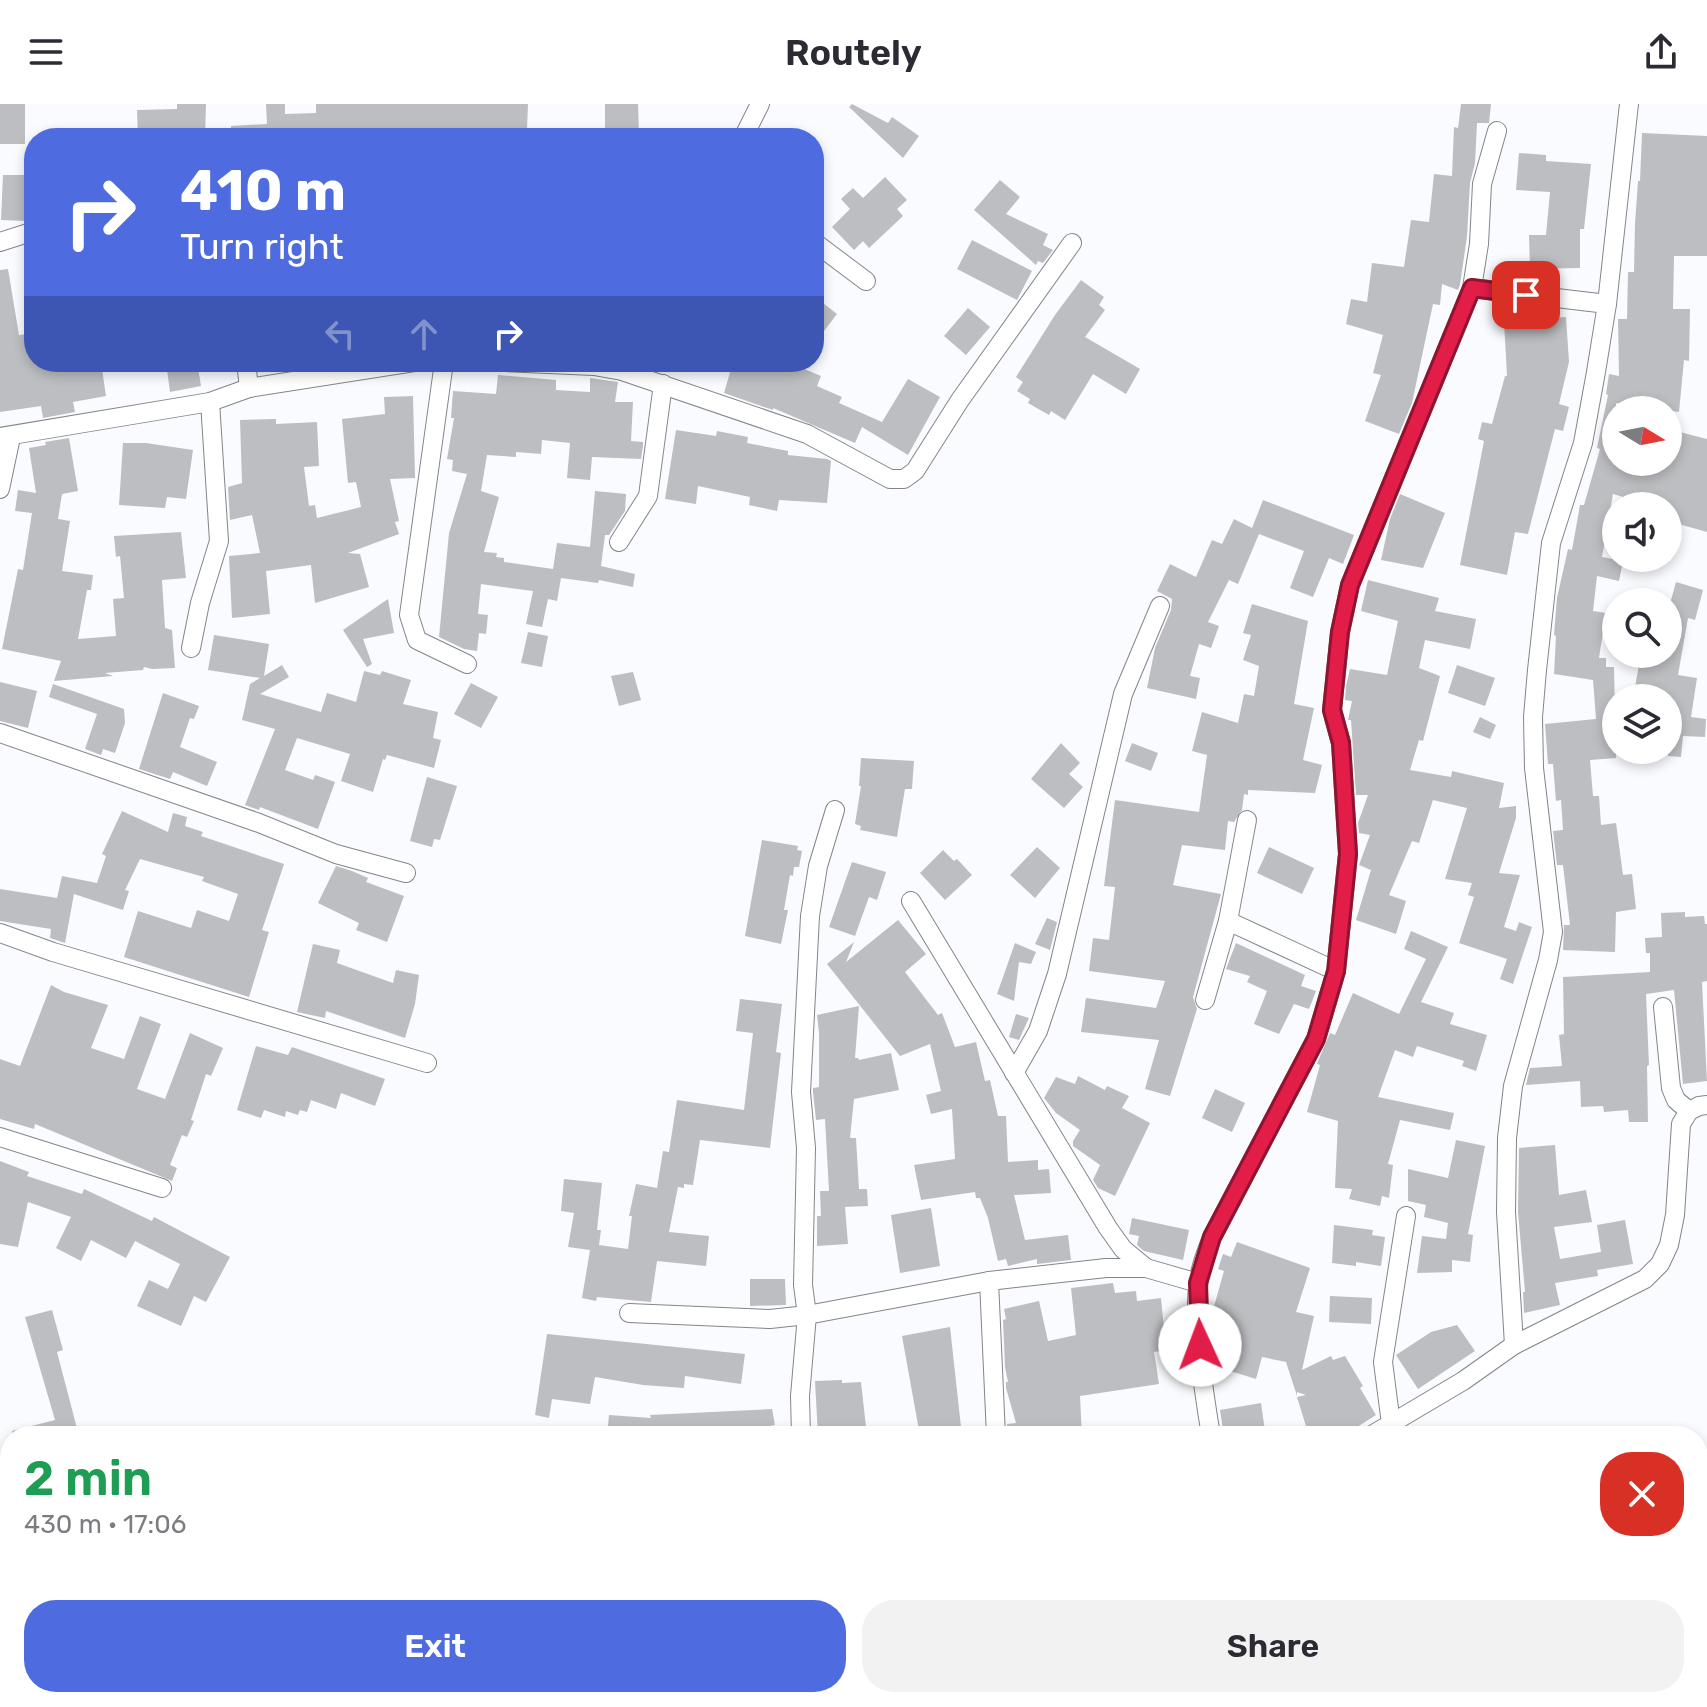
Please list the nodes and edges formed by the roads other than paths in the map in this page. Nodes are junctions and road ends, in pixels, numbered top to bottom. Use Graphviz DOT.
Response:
graph roads {
  1 [pos="760,104"];
  2 [pos="1629,104"];
  3 [pos="748,128"];
  4 [pos="1497,131"];
  5 [pos="24,234"];
  6 [pos="0,242"];
  7 [pos="1072,243"];
  8 [pos="824,250"];
  9 [pos="866,281"];
  10 [pos="1472,288"];
  11 [pos="1607,304"];
  12 [pos="247,372"];
  13 [pos="343,372"];
  14 [pos="443,372"];
  15 [pos="617,372"];
  16 [pos="663,384"];
  17 [pos="249,388"];
  18 [pos="210,402"];
  19 [pos="6,437"];
  20 [pos="0,489"];
  21 [pos="619,542"];
  22 [pos="1160,606"];
  23 [pos="191,648"];
  24 [pos="467,664"];
  25 [pos="0,733"];
  26 [pos="835,810"];
  27 [pos="1247,820"];
  28 [pos="406,873"];
  29 [pos="911,901"];
  30 [pos="1228,921"];
  31 [pos="0,933"];
  32 [pos="1336,971"];
  33 [pos="1205,1000"];
  34 [pos="1663,1007"];
  35 [pos="427,1063"];
  36 [pos="1014,1073"];
  37 [pos="1698,1108"];
  38 [pos="0,1137"];
  39 [pos="162,1188"];
  40 [pos="1406,1216"];
  41 [pos="1146,1268"];
  42 [pos="989,1281"];
  43 [pos="1198,1283"];
  44 [pos="629,1313"];
  45 [pos="807,1315"];
  46 [pos="1514,1345"];
  47 [pos="1391,1424"];
  48 [pos="801,1426"];
  49 [pos="996,1426"];
  50 [pos="1210,1426"];
  51 [pos="1388,1426"];
  1 -- 3 [label="street"];
  2 -- 11 [label="street"];
  4 -- 10 [label="street"];
  5 -- 6 [label="street"];
  7 -- 16 [label="street"];
  8 -- 9 [label="street"];
  10 -- 11 [label="street"];
  10 -- 32 [label="street"];
  11 -- 46 [label="street"];
  12 -- 17 [label="street"];
  13 -- 17 [label="street"];
  14 -- 24 [label="street"];
  15 -- 16 [label="street"];
  16 -- 21 [label="street"];
  17 -- 18 [label="street"];
  18 -- 19 [label="street"];
  18 -- 23 [label="street"];
  19 -- 20 [label="street"];
  22 -- 36 [label="street"];
  25 -- 28 [label="street"];
  26 -- 45 [label="street"];
  27 -- 30 [label="street"];
  29 -- 36 [label="street"];
  30 -- 32 [label="street"];
  30 -- 33 [label="street"];
  31 -- 35 [label="street"];
  32 -- 43 [label="street"];
  34 -- 37 [label="street"];
  36 -- 41 [label="street"];
  37 -- 46 [label="street"];
  38 -- 39 [label="street"];
  40 -- 47 [label="street"];
  41 -- 42 [label="street"];
  41 -- 43 [label="street"];
  42 -- 45 [label="street"];
  42 -- 49 [label="street"];
  43 -- 50 [label="street"];
  44 -- 45 [label="street"];
  45 -- 48 [label="street"];
  46 -- 47 [label="street"];
  47 -- 51 [label="street"];
}
